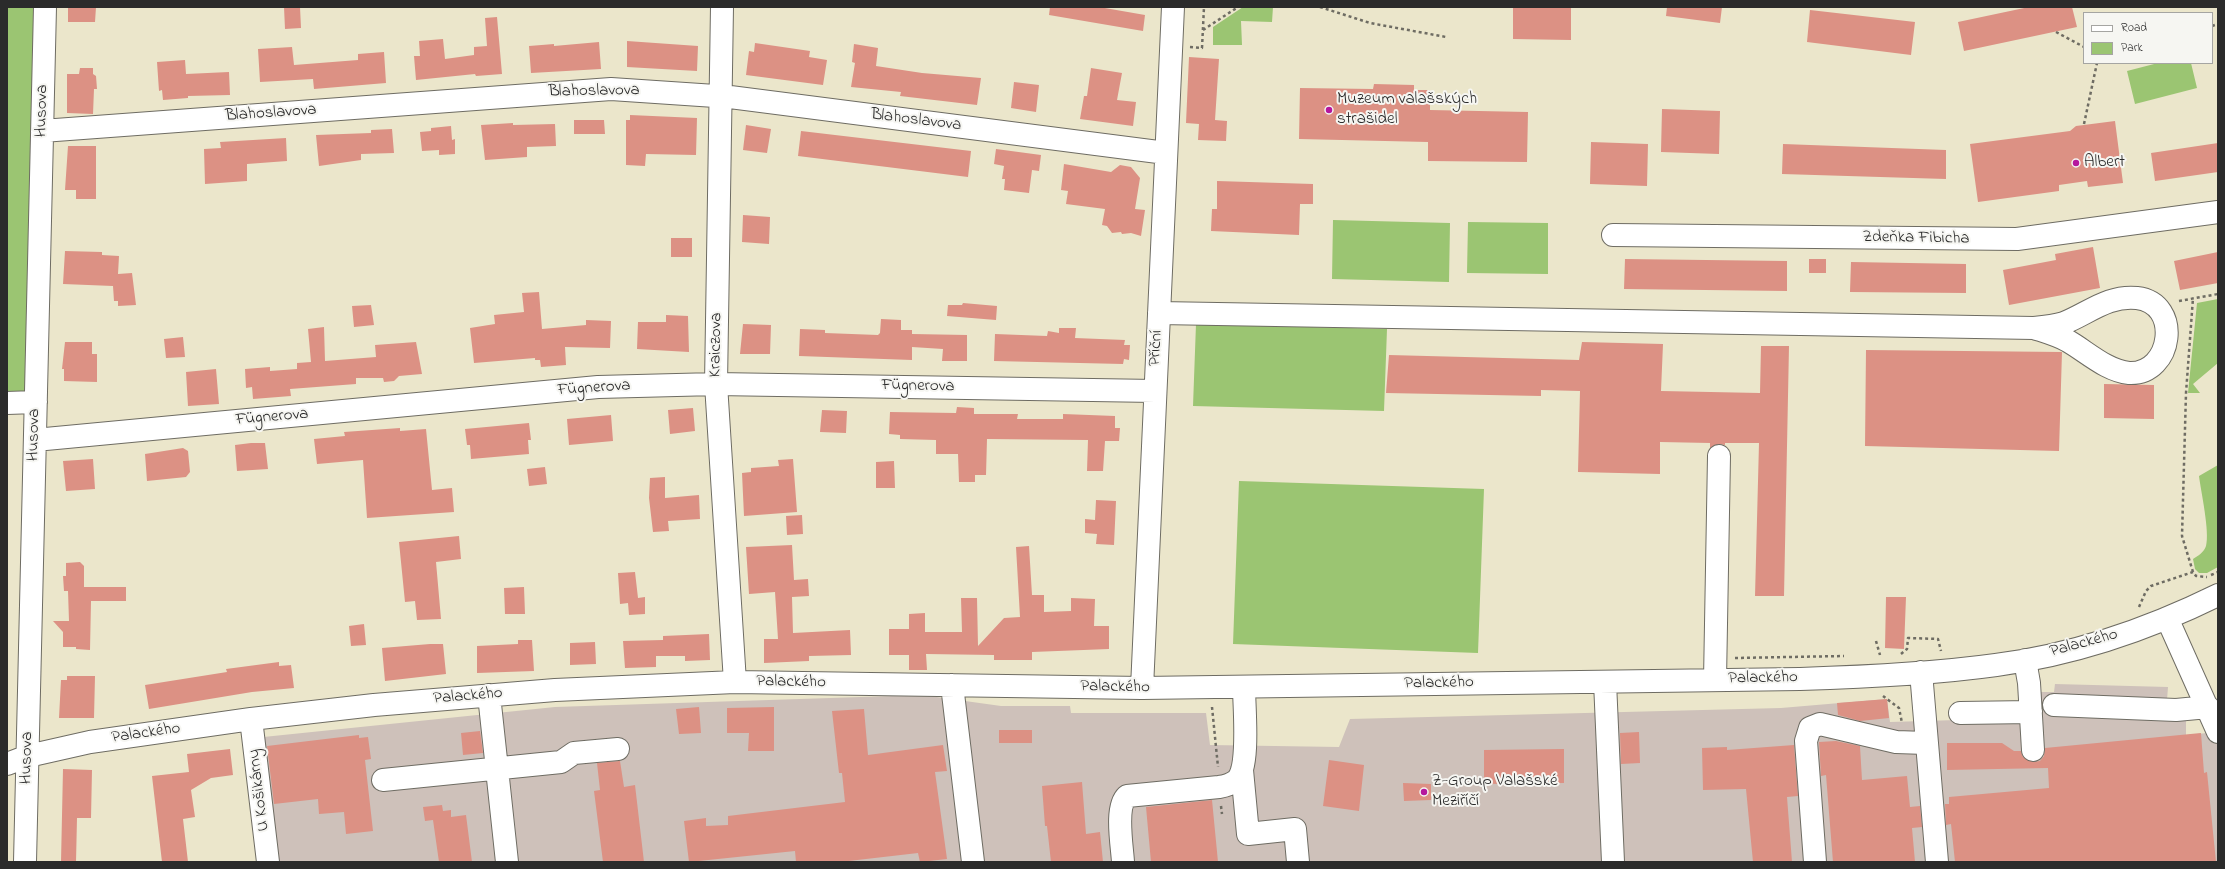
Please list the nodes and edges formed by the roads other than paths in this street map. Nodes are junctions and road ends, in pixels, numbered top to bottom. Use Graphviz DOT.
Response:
graph roads {
  1 [pos="46,7"];
  2 [pos="722,7"];
  3 [pos="1173,7"];
  4 [pos="721,96"];
  5 [pos="42,131"];
  6 [pos="1166,153"];
  7 [pos="2218,212"];
  8 [pos="1613,235"];
  9 [pos="1159,313"];
  10 [pos="2034,328"];
  11 [pos="716,384"];
  12 [pos="1155,391"];
  13 [pos="36,402"];
  14 [pos="7,403"];
  15 [pos="35,440"];
  16 [pos="1719,456"];
  17 [pos="2217,597"];
  18 [pos="2167,618"];
  19 [pos="2024,660"];
  20 [pos="1921,672"];
  21 [pos="1715,680"];
  22 [pos="735,682"];
  23 [pos="1605,682"];
  24 [pos="952,685"];
  25 [pos="1244,687"];
  26 [pos="1142,688"];
  27 [pos="489,695"];
  28 [pos="2054,705"];
  29 [pos="2208,707"];
  30 [pos="2031,712"];
  31 [pos="1960,713"];
  32 [pos="251,719"];
  33 [pos="2218,732"];
  34 [pos="1926,743"];
  35 [pos="618,749"];
  36 [pos="2033,750"];
  37 [pos="28,756"];
  38 [pos="7,764"];
  39 [pos="498,769"];
  40 [pos="1242,770"];
  41 [pos="383,780"];
  42 [pos="25,862"];
  43 [pos="268,862"];
  44 [pos="507,862"];
  45 [pos="973,862"];
  46 [pos="1124,862"];
  47 [pos="1298,862"];
  48 [pos="1613,862"];
  49 [pos="1815,862"];
  50 [pos="1937,862"];
  1 -- 5 [label="street, Husova"];
  2 -- 4 [label="street, Kraiczova"];
  3 -- 6 [label="street, Příční"];
  4 -- 5 [label="street, Blahoslavova"];
  4 -- 6 [label="street, Blahoslavova"];
  4 -- 11 [label="street, Kraiczova"];
  5 -- 13 [label="street, Husova"];
  6 -- 9 [label="street, Příční"];
  7 -- 8 [label="street, Zdeňka Fibicha"];
  9 -- 10 [label="street"];
  9 -- 12 [label="street, Příční"];
  10 -- 10 [label="street"];
  11 -- 12 [label="street, Fügnerova"];
  11 -- 15 [label="street, Fügnerova"];
  11 -- 22 [label="street, Kraiczova"];
  12 -- 26 [label="street, Příční"];
  13 -- 14 [label="street"];
  13 -- 15 [label="street, Husova"];
  15 -- 37 [label="street, Husova"];
  16 -- 21 [label="street"];
  17 -- 18 [label="street, Palackého"];
  18 -- 19 [label="street, Palackého"];
  18 -- 29 [label="street"];
  19 -- 20 [label="street, Palackého"];
  19 -- 30 [label="street"];
  20 -- 21 [label="street, Palackého"];
  20 -- 34 [label="street"];
  21 -- 23 [label="street, Palackého"];
  22 -- 24 [label="street, Palackého"];
  22 -- 27 [label="street, Palackého"];
  23 -- 25 [label="street, Palackého"];
  23 -- 48 [label="street"];
  24 -- 26 [label="street, Palackého"];
  24 -- 45 [label="street"];
  25 -- 26 [label="street, Palackého"];
  25 -- 40 [label="street"];
  27 -- 32 [label="street, Palackého"];
  27 -- 39 [label="street"];
  28 -- 29 [label="street"];
  29 -- 33 [label="street"];
  30 -- 31 [label="street"];
  30 -- 36 [label="street"];
  32 -- 37 [label="street, Palackého"];
  32 -- 43 [label="street, U Košikárny"];
  34 -- 49 [label="street"];
  34 -- 50 [label="street"];
  35 -- 39 [label="street"];
  37 -- 38 [label="street, Palackého"];
  37 -- 42 [label="street, Husova"];
  39 -- 41 [label="street"];
  39 -- 44 [label="street"];
  40 -- 46 [label="street"];
  40 -- 47 [label="street"];
}
